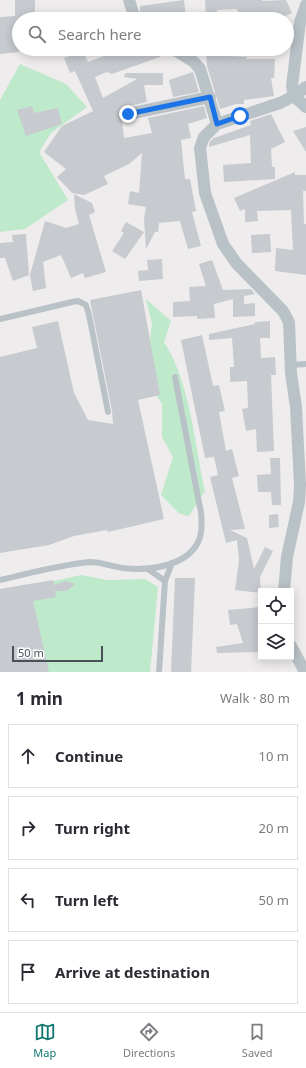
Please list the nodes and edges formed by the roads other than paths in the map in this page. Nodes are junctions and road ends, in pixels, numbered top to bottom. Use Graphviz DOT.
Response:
graph roads {
  1 [pos="129,0"];
  2 [pos="306,6"];
  3 [pos="133,12"];
  4 [pos="183,56"];
  5 [pos="306,87"];
  6 [pos="294,96"];
  7 [pos="210,97"];
  8 [pos="306,107"];
  9 [pos="128,114"];
  10 [pos="217,124"];
  11 [pos="0,319"];
  12 [pos="306,364"];
  13 [pos="291,365"];
  14 [pos="175,377"];
  15 [pos="108,412"];
  16 [pos="172,563"];
  17 [pos="148,568"];
  18 [pos="0,580"];
  19 [pos="165,581"];
  20 [pos="284,588"];
  21 [pos="294,652"];
  22 [pos="159,672"];
  23 [pos="305,672"];
  1 -- 3 [label="street"];
  2 -- 6 [label="street"];
  4 -- 7 [label="street"];
  5 -- 6 [label="street"];
  6 -- 8 [label="street"];
  6 -- 10 [label="street"];
  7 -- 9 [label="street"];
  7 -- 10 [label="street"];
  10 -- 13 [label="street"];
  11 -- 15 [label="lane"];
  12 -- 13 [label="lane"];
  13 -- 20 [label="street"];
  14 -- 16 [label="lane"];
  16 -- 17 [label="lane"];
  16 -- 19 [label="lane"];
  17 -- 18 [label="lane"];
  17 -- 19 [label="lane"];
  19 -- 22 [label="lane"];
  21 -- 23 [label="street"];
}
